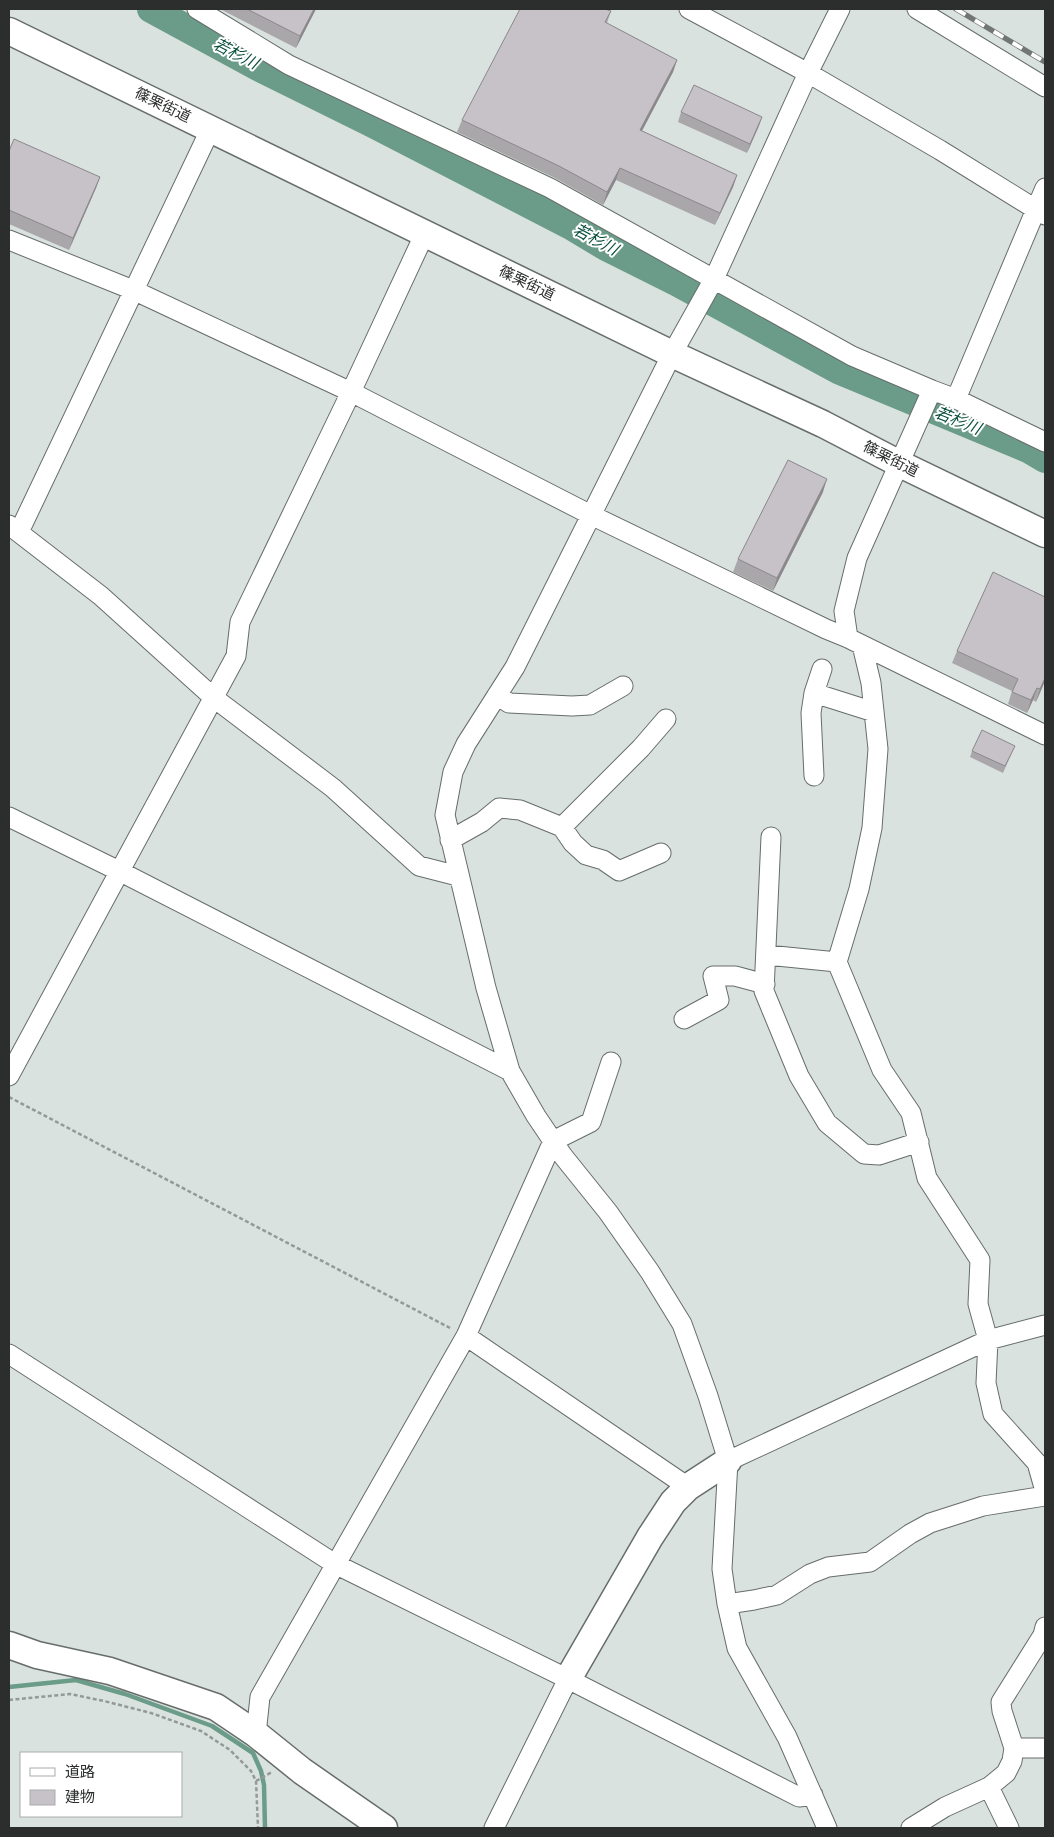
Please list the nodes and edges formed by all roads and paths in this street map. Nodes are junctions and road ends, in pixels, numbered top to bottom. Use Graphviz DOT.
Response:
graph roads {
  1 [pos="197,9"];
  2 [pos="689,9"];
  3 [pos="840,9"];
  4 [pos="917,9"];
  5 [pos="9,31"];
  6 [pos="808,73"];
  7 [pos="1045,87"];
  8 [pos="211,128"];
  9 [pos="1045,188"];
  10 [pos="1041,213"];
  11 [pos="425,233"];
  12 [pos="9,240"];
  13 [pos="714,279"];
  14 [pos="133,290"];
  15 [pos="672,354"];
  16 [pos="932,390"];
  17 [pos="351,392"];
  18 [pos="956,399"];
  19 [pos="1045,442"];
  20 [pos="900,464"];
  21 [pos="591,515"];
  22 [pos="14,528"];
  23 [pos="1045,534"];
  24 [pos="855,641"];
  25 [pos="822,669"];
  26 [pos="623,686"];
  27 [pos="814,694"];
  28 [pos="497,695"];
  29 [pos="214,698"];
  30 [pos="874,712"];
  31 [pos="666,719"];
  32 [pos="1045,736"];
  33 [pos="814,776"];
  34 [pos="9,817"];
  35 [pos="562,827"];
  36 [pos="771,837"];
  37 [pos="450,840"];
  38 [pos="662,853"];
  39 [pos="120,871"];
  40 [pos="458,876"];
  41 [pos="767,955"];
  42 [pos="836,962"];
  43 [pos="765,984"];
  44 [pos="684,1019"];
  45 [pos="611,1062"];
  46 [pos="510,1071"];
  47 [pos="9,1076"];
  48 [pos="9,1097"];
  49 [pos="553,1141"];
  50 [pos="918,1142"];
  51 [pos="1045,1325"];
  52 [pos="466,1336"];
  53 [pos="988,1340"];
  54 [pos="9,1354"];
  55 [pos="728,1461"];
  56 [pos="688,1487"];
  57 [pos="1045,1491"];
  58 [pos="1045,1496"];
  59 [pos="335,1564"];
  60 [pos="726,1604"];
  61 [pos="1045,1627"];
  62 [pos="9,1645"];
  63 [pos="568,1679"];
  64 [pos="9,1700"];
  65 [pos="256,1734"];
  66 [pos="1014,1748"];
  67 [pos="1045,1748"];
  68 [pos="989,1787"];
  69 [pos="813,1794"];
  70 [pos="258,1828"];
  71 [pos="384,1828"];
  72 [pos="494,1828"];
  73 [pos="827,1828"];
  74 [pos="911,1828"];
  75 [pos="1009,1828"];
  1 -- 13 [label="street"];
  2 -- 6 [label="street"];
  3 -- 6 [label="street"];
  4 -- 7 [label="street"];
  5 -- 8 [label="main road, 篠栗街道"];
  6 -- 10 [label="street"];
  6 -- 13 [label="street"];
  8 -- 11 [label="main road, 篠栗街道"];
  8 -- 14 [label="street"];
  9 -- 10 [label="street"];
  10 -- 18 [label="street"];
  11 -- 15 [label="main road, 篠栗街道"];
  11 -- 17 [label="street"];
  12 -- 14 [label="street"];
  13 -- 15 [label="street"];
  13 -- 16 [label="street"];
  14 -- 17 [label="street"];
  14 -- 22 [label="street"];
  15 -- 20 [label="main road, 篠栗街道"];
  15 -- 21 [label="street"];
  16 -- 18 [label="street"];
  16 -- 20 [label="street"];
  17 -- 21 [label="street"];
  17 -- 29 [label="street"];
  18 -- 19 [label="street"];
  20 -- 23 [label="main road, 篠栗街道"];
  20 -- 24 [label="street"];
  21 -- 24 [label="street"];
  21 -- 28 [label="street"];
  22 -- 29 [label="street"];
  24 -- 30 [label="street"];
  24 -- 32 [label="street"];
  25 -- 27 [label="street"];
  26 -- 28 [label="street"];
  27 -- 30 [label="street"];
  27 -- 33 [label="street"];
  28 -- 37 [label="street"];
  29 -- 39 [label="street"];
  29 -- 40 [label="street"];
  30 -- 42 [label="street"];
  31 -- 35 [label="street"];
  34 -- 39 [label="street"];
  35 -- 37 [label="street"];
  35 -- 38 [label="street"];
  36 -- 41 [label="street"];
  37 -- 40 [label="street"];
  39 -- 46 [label="street"];
  39 -- 47 [label="street"];
  40 -- 46 [label="street"];
  41 -- 42 [label="street"];
  41 -- 43 [label="street"];
  42 -- 50 [label="street"];
  43 -- 44 [label="street"];
  43 -- 50 [label="street"];
  45 -- 49 [label="street"];
  46 -- 49 [label="street"];
  48 -- 52 [label="path"];
  49 -- 52 [label="street"];
  49 -- 55 [label="street"];
  50 -- 53 [label="street"];
  51 -- 53 [label="street"];
  52 -- 56 [label="street"];
  52 -- 59 [label="street"];
  53 -- 55 [label="street"];
  53 -- 57 [label="street"];
  54 -- 59 [label="street"];
  55 -- 56 [label="main road"];
  55 -- 60 [label="street"];
  56 -- 63 [label="main road"];
  58 -- 60 [label="street"];
  59 -- 63 [label="street"];
  59 -- 65 [label="street"];
  60 -- 69 [label="street"];
  61 -- 66 [label="street"];
  62 -- 65 [label="main road"];
  63 -- 69 [label="street"];
  63 -- 72 [label="street"];
  64 -- 70 [label="path"];
  65 -- 71 [label="main road"];
  66 -- 67 [label="street"];
  66 -- 68 [label="street"];
  68 -- 74 [label="street"];
  68 -- 75 [label="street"];
  69 -- 73 [label="street"];
}
